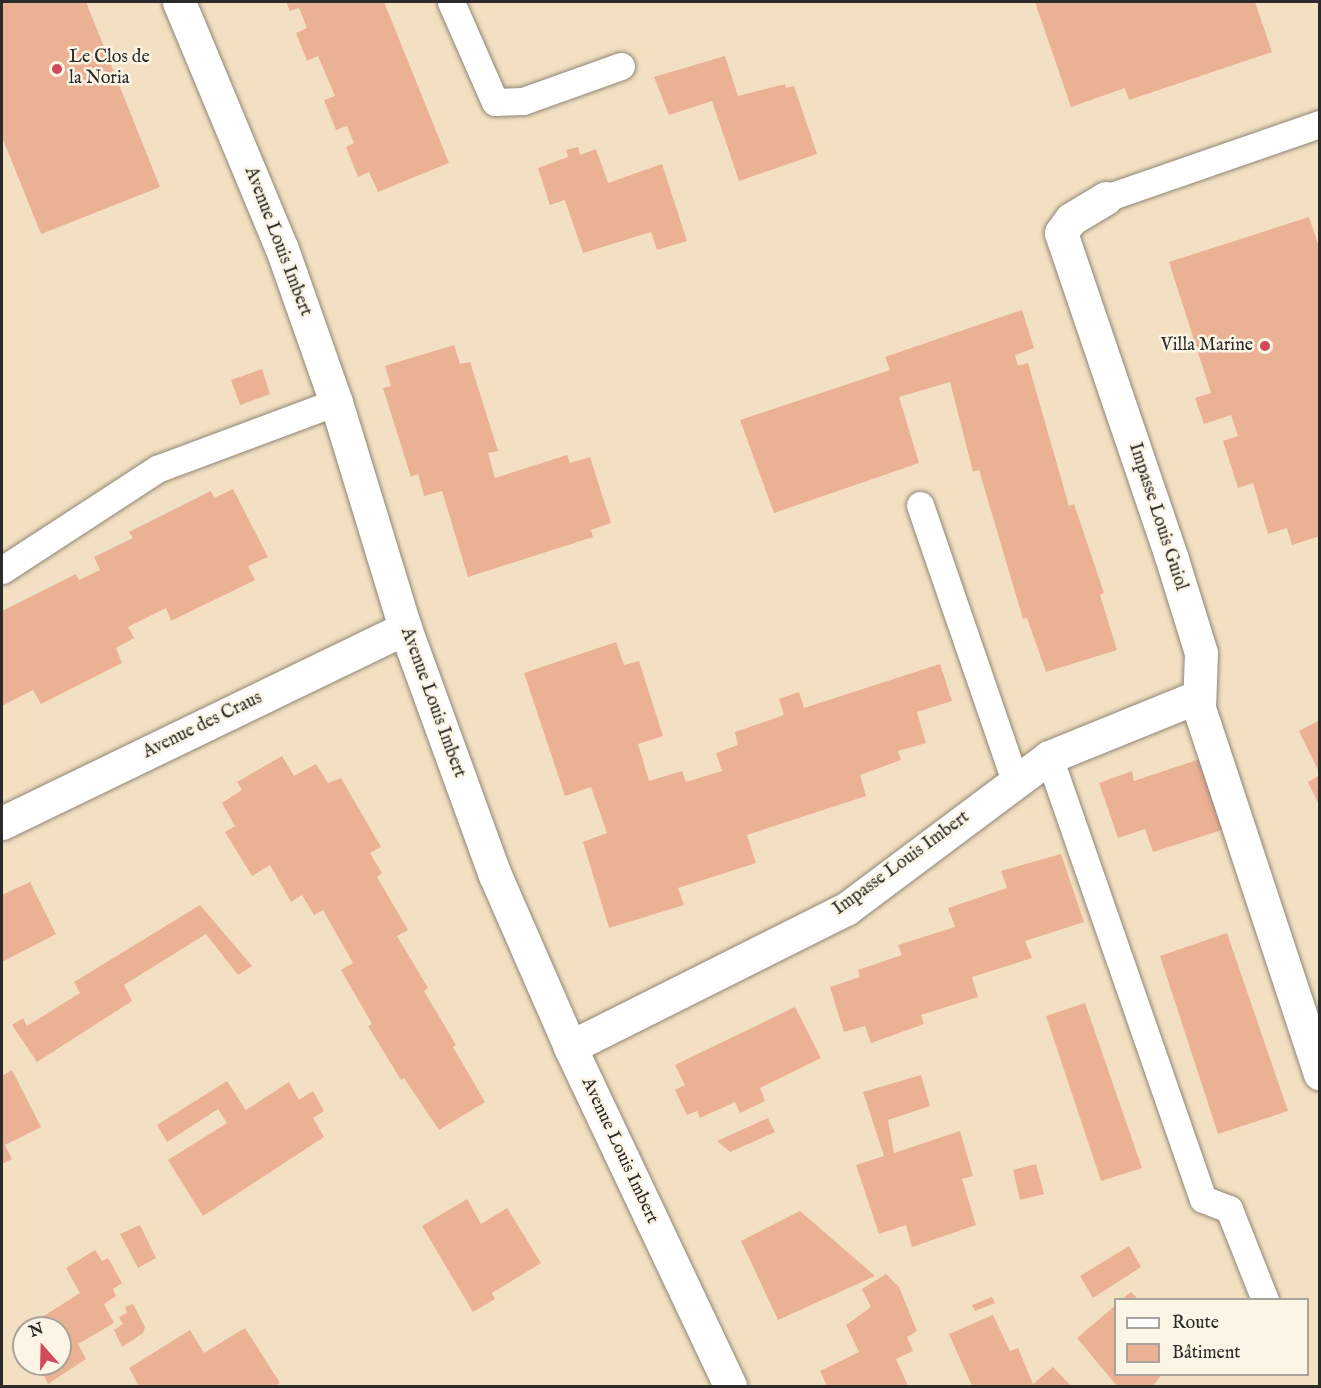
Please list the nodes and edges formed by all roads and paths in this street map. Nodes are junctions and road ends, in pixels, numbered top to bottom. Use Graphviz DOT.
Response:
graph roads {
  1 [pos="179,2"];
  2 [pos="451,2"];
  3 [pos="621,66"];
  4 [pos="1320,124"];
  5 [pos="1106,198"];
  6 [pos="336,402"];
  7 [pos="920,505"];
  8 [pos="2,570"];
  9 [pos="405,628"];
  10 [pos="1199,696"];
  11 [pos="1049,757"];
  12 [pos="1015,781"];
  13 [pos="2,823"];
  14 [pos="570,1047"];
  15 [pos="1320,1074"];
  16 [pos="1265,1298"];
  17 [pos="730,1386"];
  1 -- 6 [label="street, Avenue Louis Imbert"];
  2 -- 3 [label="lane"];
  4 -- 5 [label="lane, Impasse Louis Guiol"];
  5 -- 10 [label="street, Impasse Louis Guiol"];
  6 -- 8 [label="lane"];
  6 -- 9 [label="street, Avenue Louis Imbert"];
  7 -- 12 [label="lane"];
  9 -- 13 [label="street, Avenue des Craus"];
  9 -- 14 [label="street, Avenue Louis Imbert"];
  10 -- 11 [label="street, Impasse Louis Imbert"];
  10 -- 15 [label="street, Impasse Louis Guiol"];
  11 -- 12 [label="street, Impasse Louis Imbert"];
  11 -- 16 [label="lane"];
  12 -- 14 [label="street, Impasse Louis Imbert"];
  14 -- 17 [label="street, Avenue Louis Imbert"];
}
